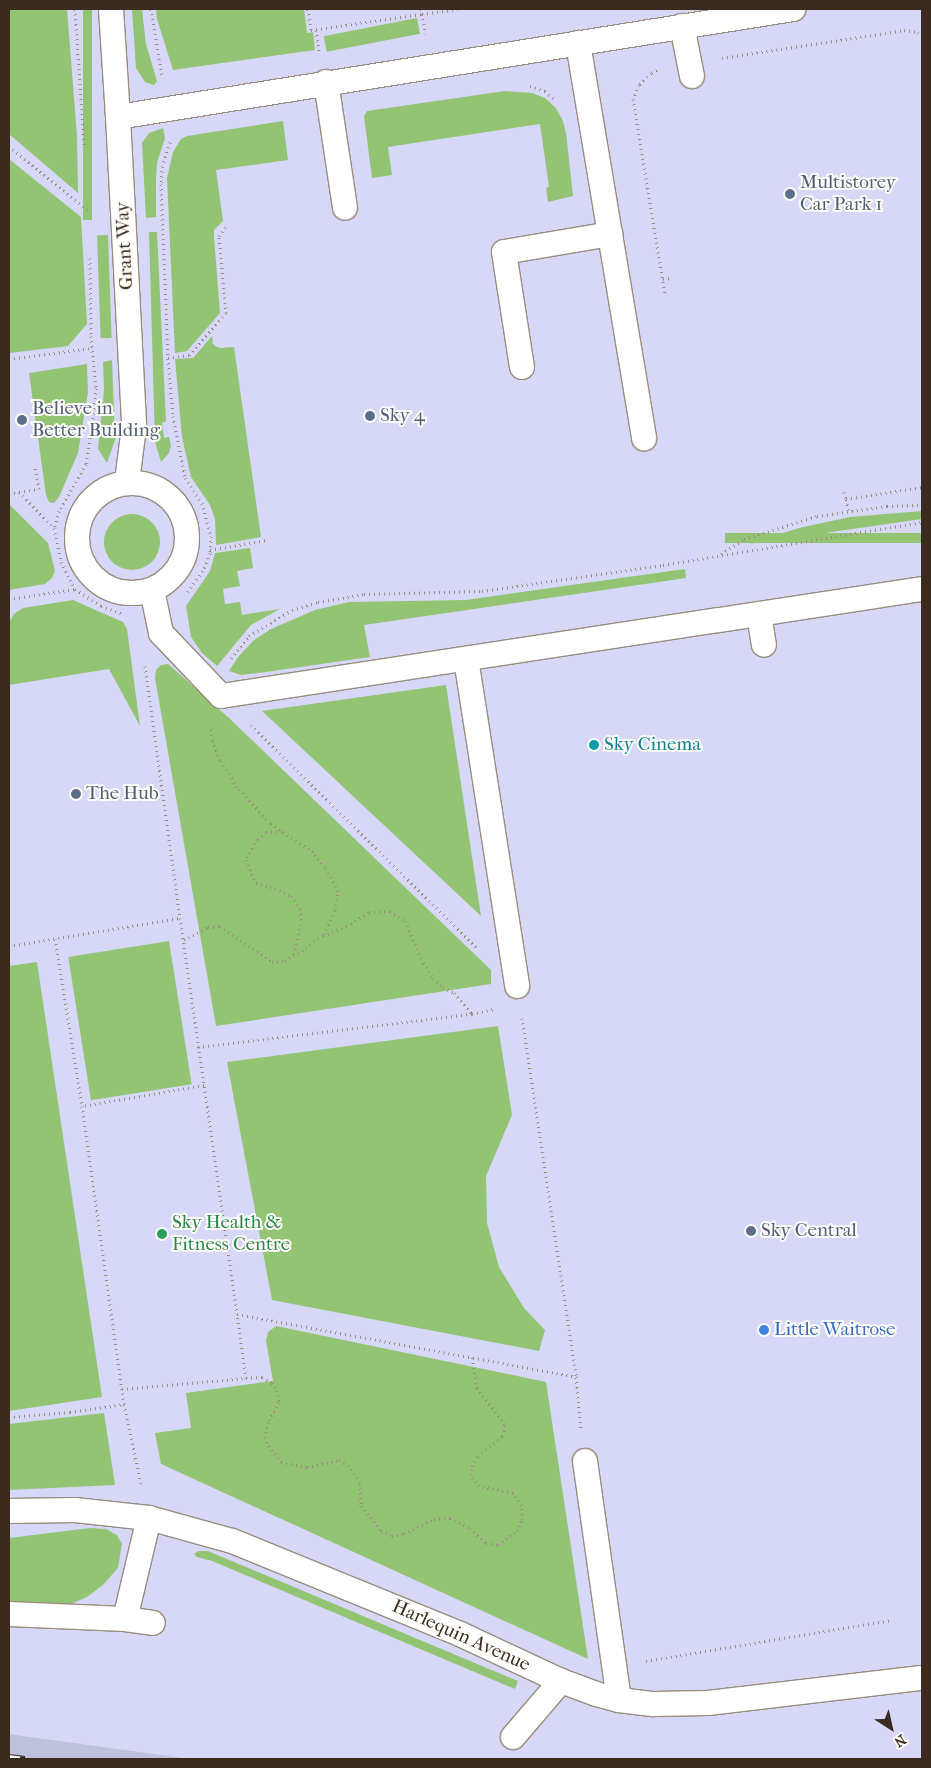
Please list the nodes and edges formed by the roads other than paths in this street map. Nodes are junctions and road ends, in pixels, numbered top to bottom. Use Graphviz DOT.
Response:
graph roads {
  1 [pos="111,9"];
  2 [pos="793,9"];
  3 [pos="682,26"];
  4 [pos="578,43"];
  5 [pos="691,69"];
  6 [pos="326,82"];
  7 [pos="118,117"];
  8 [pos="345,208"];
  9 [pos="610,234"];
  10 [pos="522,367"];
  11 [pos="644,439"];
  12 [pos="127,482"];
  13 [pos="922,589"];
  14 [pos="157,612"];
  15 [pos="759,614"];
  16 [pos="764,645"];
  17 [pos="466,659"];
  18 [pos="518,995"];
  19 [pos="585,1461"];
  20 [pos="9,1512"];
  21 [pos="149,1518"];
  22 [pos="9,1614"];
  23 [pos="125,1618"];
  24 [pos="153,1623"];
  25 [pos="922,1678"];
  26 [pos="561,1681"];
  27 [pos="619,1700"];
  28 [pos="513,1737"];
  1 -- 7 [label="lane, Grant Way"];
  2 -- 3 [label="lane"];
  3 -- 4 [label="lane"];
  3 -- 5 [label="lane"];
  4 -- 6 [label="lane"];
  4 -- 9 [label="lane"];
  6 -- 7 [label="lane"];
  6 -- 8 [label="lane"];
  7 -- 12 [label="lane, Grant Way"];
  9 -- 10 [label="lane"];
  9 -- 11 [label="lane"];
  12 -- 14 [label="lane"];
  12 -- 14 [label="lane"];
  13 -- 15 [label="lane"];
  14 -- 17 [label="lane"];
  15 -- 16 [label="lane"];
  15 -- 17 [label="lane"];
  17 -- 18 [label="lane"];
  19 -- 27 [label="lane"];
  20 -- 21 [label="lane, Harlequin Avenue"];
  21 -- 23 [label="lane"];
  21 -- 26 [label="lane, Harlequin Avenue"];
  22 -- 23 [label="lane"];
  23 -- 24 [label="lane"];
  25 -- 27 [label="lane, Harlequin Avenue"];
  26 -- 27 [label="lane, Harlequin Avenue"];
  26 -- 28 [label="lane"];
}
